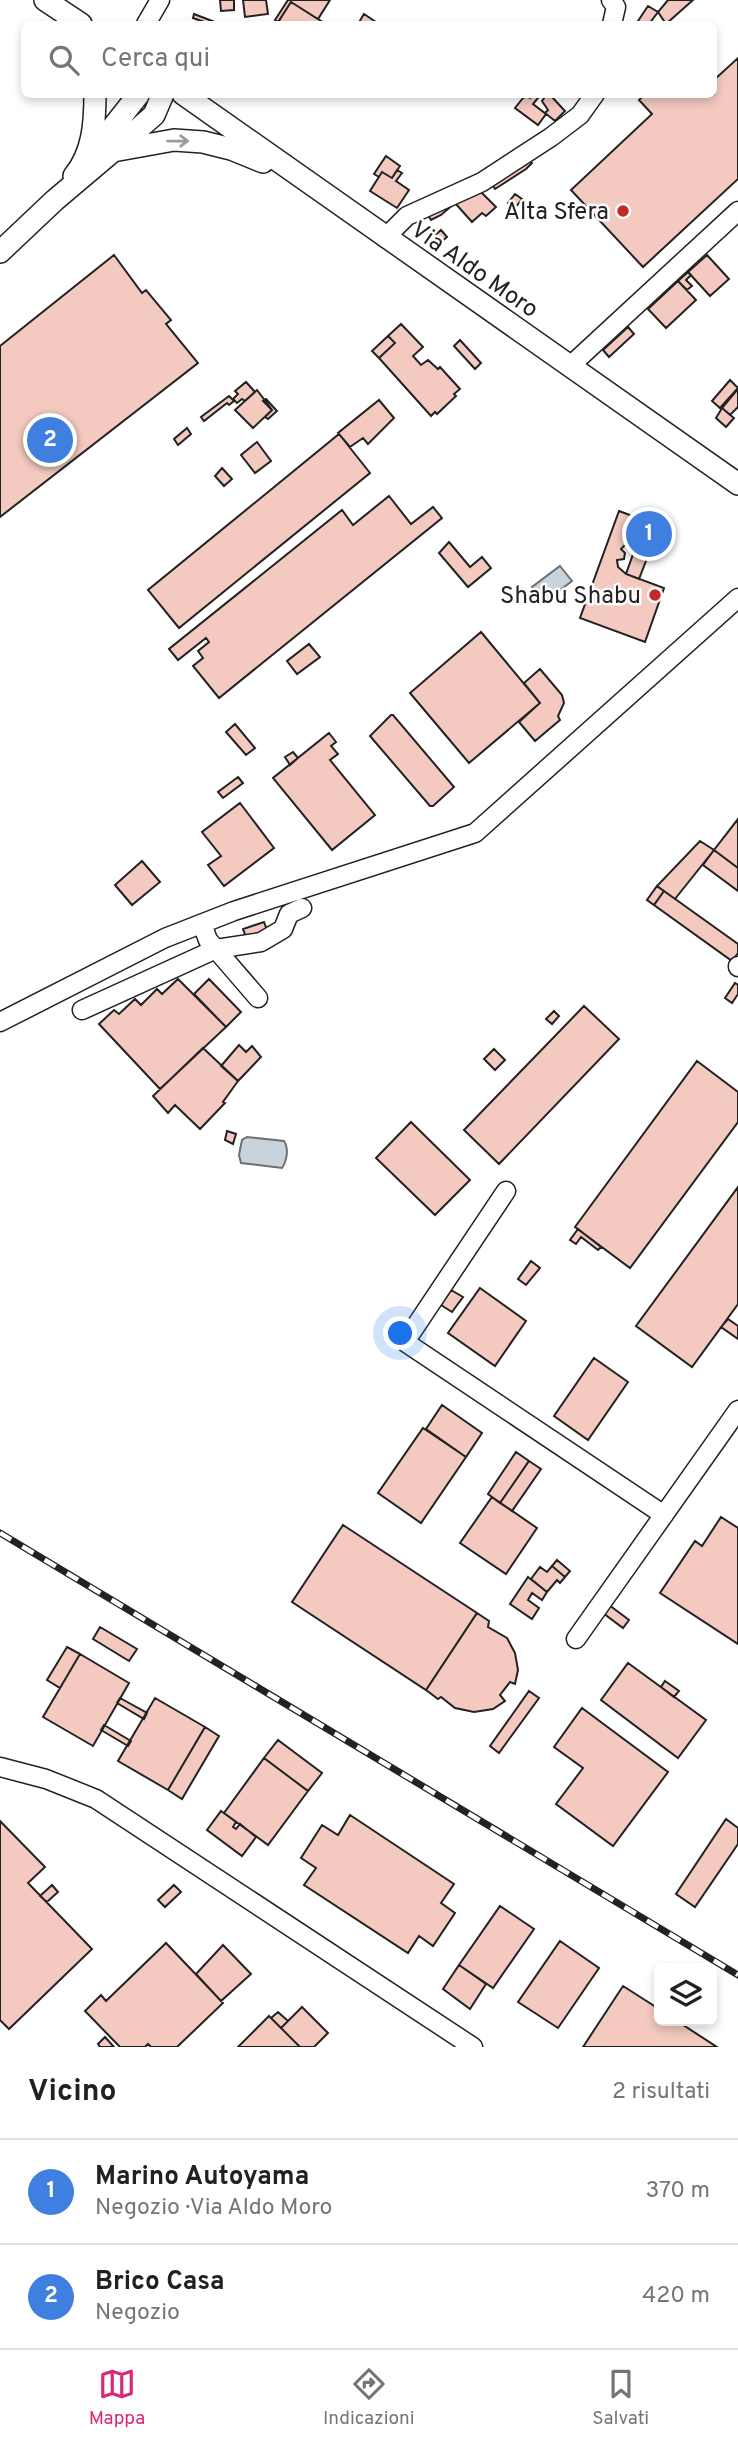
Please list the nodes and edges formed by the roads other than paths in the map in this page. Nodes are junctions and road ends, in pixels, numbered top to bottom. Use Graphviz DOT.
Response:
graph roads {
  1 [pos="160,0"];
  2 [pos="611,0"];
  3 [pos="56,11"];
  4 [pos="75,21"];
  5 [pos="148,21"];
  6 [pos="613,21"];
  7 [pos="95,98"];
  8 [pos="136,98"];
  9 [pos="161,98"];
  10 [pos="189,98"];
  11 [pos="592,98"];
  12 [pos="113,151"];
  13 [pos="84,164"];
  14 [pos="295,175"];
  15 [pos="55,200"];
  16 [pos="738,211"];
  17 [pos="385,238"];
  18 [pos="0,252"];
  19 [pos="569,367"];
  20 [pos="738,484"];
  21 [pos="738,597"];
  22 [pos="302,908"];
  23 [pos="202,924"];
  24 [pos="216,949"];
  25 [pos="258,998"];
  26 [pos="82,1010"];
  27 [pos="0,1022"];
  28 [pos="506,1191"];
  29 [pos="738,1410"];
  30 [pos="664,1515"];
  31 [pos="576,1639"];
  32 [pos="0,1767"];
  33 [pos="474,2047"];
  1 -- 5 [label="street"];
  2 -- 6 [label="street"];
  3 -- 4 [label="main road"];
  7 -- 13 [label="main road"];
  8 -- 13 [label="main road"];
  9 -- 12 [label="main road"];
  10 -- 14 [label="main road, Via Aldo Moro"];
  11 -- 17 [label="street"];
  12 -- 14 [label="main road, one-way"];
  12 -- 15 [label="main road"];
  13 -- 15 [label="main road"];
  14 -- 17 [label="main road, Via Aldo Moro"];
  15 -- 18 [label="main road"];
  16 -- 19 [label="street"];
  17 -- 19 [label="main road, Via Aldo Moro"];
  19 -- 20 [label="main road, Via Aldo Moro"];
  21 -- 23 [label="street"];
  22 -- 24 [label="street"];
  23 -- 24 [label="street"];
  23 -- 27 [label="street"];
  24 -- 25 [label="street"];
  24 -- 26 [label="street"];
  28 -- 30 [label="street"];
  29 -- 30 [label="street"];
  30 -- 31 [label="street"];
  32 -- 33 [label="street"];
}
